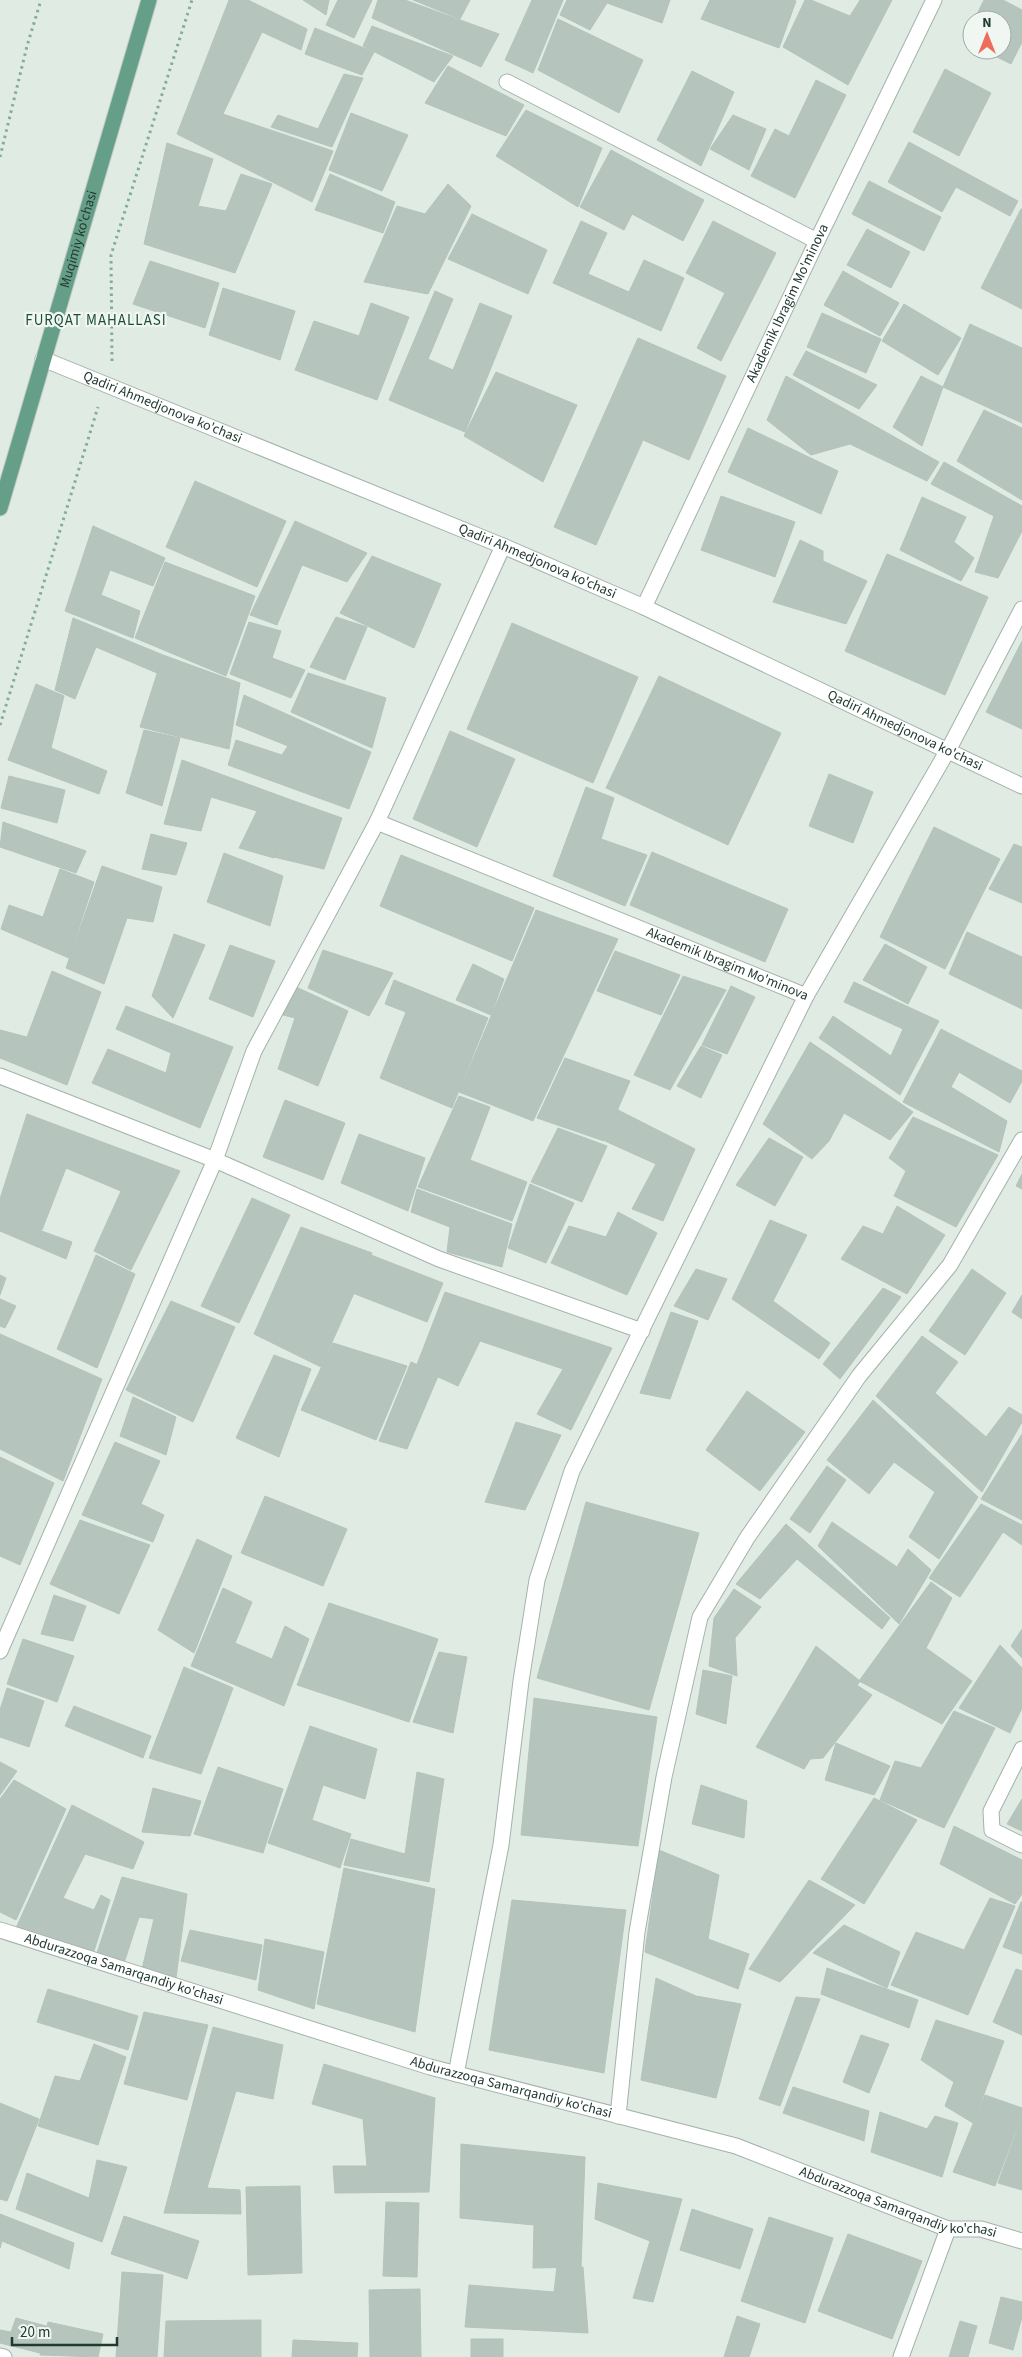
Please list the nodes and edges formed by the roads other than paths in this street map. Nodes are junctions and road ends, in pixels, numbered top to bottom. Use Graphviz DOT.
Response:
graph roads {
  1 [pos="149,0"];
  2 [pos="934,0"];
  3 [pos="507,82"];
  4 [pos="817,241"];
  5 [pos="42,359"];
  6 [pos="0,508"];
  7 [pos="502,546"];
  8 [pos="644,607"];
  9 [pos="1022,609"];
  10 [pos="949,747"];
  11 [pos="1022,786"];
  12 [pos="376,822"];
  13 [pos="806,996"];
  14 [pos="0,1076"];
  15 [pos="1022,1140"];
  16 [pos="215,1160"];
  17 [pos="642,1331"];
  18 [pos="0,1651"];
  19 [pos="1022,1750"];
  20 [pos="1022,1845"];
  21 [pos="0,1930"];
  22 [pos="456,2074"];
  23 [pos="618,2116"];
  24 [pos="948,2229"];
  25 [pos="1022,2241"];
  26 [pos="0,2356"];
  27 [pos="4,2357"];
  28 [pos="901,2357"];
  1 -- 5 [label="main road, Muqimiy ko'chasi"];
  2 -- 4 [label="street, Akademik Ibragim Mo'minova"];
  3 -- 4 [label="street"];
  4 -- 8 [label="street, Akademik Ibragim Mo'minova"];
  5 -- 6 [label="main road, Muqimiy ko'chasi"];
  5 -- 7 [label="street, Qadiri Ahmedjonova ko'chasi"];
  7 -- 8 [label="street, Qadiri Ahmedjonova ko'chasi"];
  7 -- 12 [label="street"];
  8 -- 10 [label="street, Qadiri Ahmedjonova ko'chasi"];
  9 -- 10 [label="street, Akademik Ibragim Mo'minova"];
  10 -- 11 [label="street, Qadiri Ahmedjonova ko'chasi"];
  10 -- 13 [label="street, Akademik Ibragim Mo'minova"];
  12 -- 13 [label="street, Akademik Ibragim Mo'minova"];
  12 -- 16 [label="street"];
  13 -- 17 [label="street"];
  14 -- 16 [label="street"];
  15 -- 23 [label="street"];
  16 -- 17 [label="street"];
  16 -- 18 [label="street"];
  17 -- 22 [label="street"];
  19 -- 20 [label="street"];
  21 -- 22 [label="street, Abdurazzoqa Samarqandiy ko'chasi"];
  22 -- 23 [label="street, Abdurazzoqa Samarqandiy ko'chasi"];
  23 -- 24 [label="street, Abdurazzoqa Samarqandiy ko'chasi"];
  24 -- 25 [label="street, Abdurazzoqa Samarqandiy ko'chasi"];
  24 -- 28 [label="street"];
  26 -- 27 [label="street"];
}
